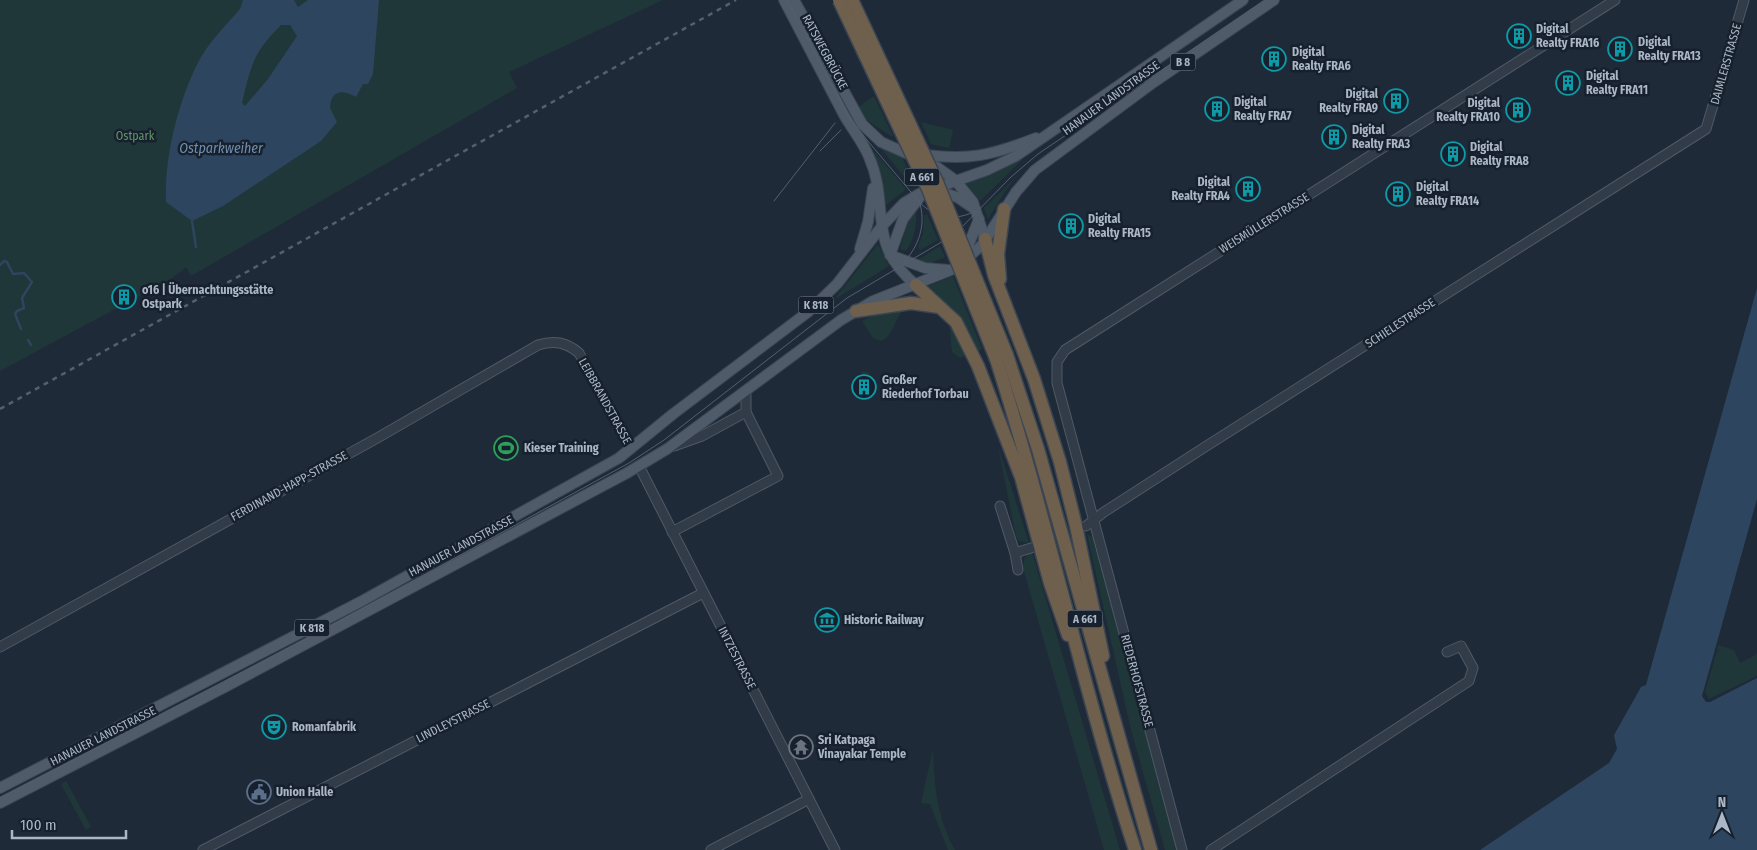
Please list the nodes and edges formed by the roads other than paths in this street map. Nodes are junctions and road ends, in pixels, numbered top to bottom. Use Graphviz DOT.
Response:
graph roads {
  1 [pos="784,0"];
  2 [pos="794,0"];
  3 [pos="839,0"];
  4 [pos="852,0"];
  5 [pos="1243,0"];
  6 [pos="1274,0"];
  7 [pos="1615,0"];
  8 [pos="1744,0"];
  9 [pos="849,114"];
  10 [pos="1708,128"];
  11 [pos="1048,134"];
  12 [pos="891,147"];
  13 [pos="874,171"];
  14 [pos="955,180"];
  15 [pos="928,191"];
  16 [pos="1004,209"];
  17 [pos="979,217"];
  18 [pos="882,226"];
  19 [pos="985,239"];
  20 [pos="890,255"];
  21 [pos="856,260"];
  22 [pos="955,269"];
  23 [pos="916,285"];
  24 [pos="942,307"];
  25 [pos="856,311"];
  26 [pos="1013,322"];
  27 [pos="579,353"];
  28 [pos="1001,357"];
  29 [pos="746,390"];
  30 [pos="746,412"];
  31 [pos="631,449"];
  32 [pos="666,449"];
  33 [pos="639,466"];
  34 [pos="1000,506"];
  35 [pos="1090,524"];
  36 [pos="672,532"];
  37 [pos="1031,548"];
  38 [pos="1015,553"];
  39 [pos="1018,570"];
  40 [pos="703,593"];
  41 [pos="0,647"];
  42 [pos="1447,652"];
  43 [pos="1084,673"];
  44 [pos="1116,732"];
  45 [pos="0,788"];
  46 [pos="809,799"];
  47 [pos="0,803"];
  48 [pos="203,850"];
  49 [pos="711,850"];
  50 [pos="835,850"];
  51 [pos="1135,850"];
  52 [pos="1151,850"];
  53 [pos="1182,850"];
  54 [pos="1211,850"];
  1 -- 9 [label="main road, RATSWEGBRÜCKE"];
  2 -- 9 [label="main road, RATSWEGBRÜCKE"];
  3 -- 28 [label="highway, A 661, bridge"];
  4 -- 28 [label="highway, A 661, bridge"];
  5 -- 11 [label="main road, HANAUER LANDSTRASSE / B 8"];
  6 -- 16 [label="main road, HANAUER LANDSTRASSE / B 8"];
  7 -- 35 [label="street, WEISMÜLLERSTRASSE"];
  8 -- 10 [label="street, DAIMLERSTRASSE"];
  9 -- 12 [label="main road"];
  9 -- 13 [label="main road"];
  10 -- 35 [label="street, SCHIELESTRASSE"];
  11 -- 12 [label="main road"];
  11 -- 14 [label="main road, HANAUER LANDSTRASSE / B 8"];
  12 -- 14 [label="main road"];
  13 -- 18 [label="main road"];
  13 -- 21 [label="main road"];
  14 -- 15 [label="main road, K 818"];
  14 -- 17 [label="main road"];
  15 -- 17 [label="main road"];
  15 -- 18 [label="main road, K 818"];
  15 -- 20 [label="main road"];
  16 -- 19 [label="main road, HANAUER LANDSTRASSE / B 8"];
  16 -- 26 [label="highway"];
  17 -- 19 [label="main road"];
  17 -- 22 [label="main road"];
  18 -- 20 [label="main road"];
  18 -- 21 [label="main road, HANAUER LANDSTRASSE / K 818"];
  19 -- 22 [label="main road, B 8"];
  19 -- 26 [label="highway"];
  20 -- 22 [label="main road"];
  20 -- 23 [label="main road"];
  21 -- 31 [label="main road, HANAUER LANDSTRASSE / K 818"];
  22 -- 23 [label="main road, B 8"];
  23 -- 24 [label="highway"];
  23 -- 25 [label="main road, HANAUER LANDSTRASSE / K 818"];
  24 -- 25 [label="highway"];
  24 -- 43 [label="highway"];
  25 -- 29 [label="main road, HANAUER LANDSTRASSE / K 818"];
  26 -- 44 [label="highway"];
  27 -- 31 [label="street, LEIBBRANDSTRASSE"];
  27 -- 41 [label="street, FERDINAND-HAPP-STRASSE"];
  28 -- 43 [label="highway, A 661"];
  28 -- 44 [label="highway, A 661"];
  29 -- 30 [label="street"];
  29 -- 32 [label="main road, HANAUER LANDSTRASSE / K 818"];
  30 -- 32 [label="street"];
  30 -- 36 [label="street"];
  31 -- 33 [label="main road"];
  31 -- 45 [label="main road, HANAUER LANDSTRASSE / K 818"];
  32 -- 33 [label="main road, HANAUER LANDSTRASSE / K 818"];
  33 -- 36 [label="street, INTZESTRASSE"];
  33 -- 47 [label="main road, HANAUER LANDSTRASSE / K 818"];
  34 -- 38 [label="street"];
  35 -- 53 [label="street, RIEDERHOFSTRASSE"];
  36 -- 40 [label="street, INTZESTRASSE"];
  37 -- 38 [label="street"];
  38 -- 39 [label="street"];
  40 -- 46 [label="street, INTZESTRASSE"];
  40 -- 48 [label="street, LINDLEYSTRASSE"];
  42 -- 54 [label="street"];
  43 -- 51 [label="highway, A 661"];
  44 -- 52 [label="highway, A 661"];
  46 -- 49 [label="street"];
  46 -- 50 [label="street, INTZESTRASSE"];
}
